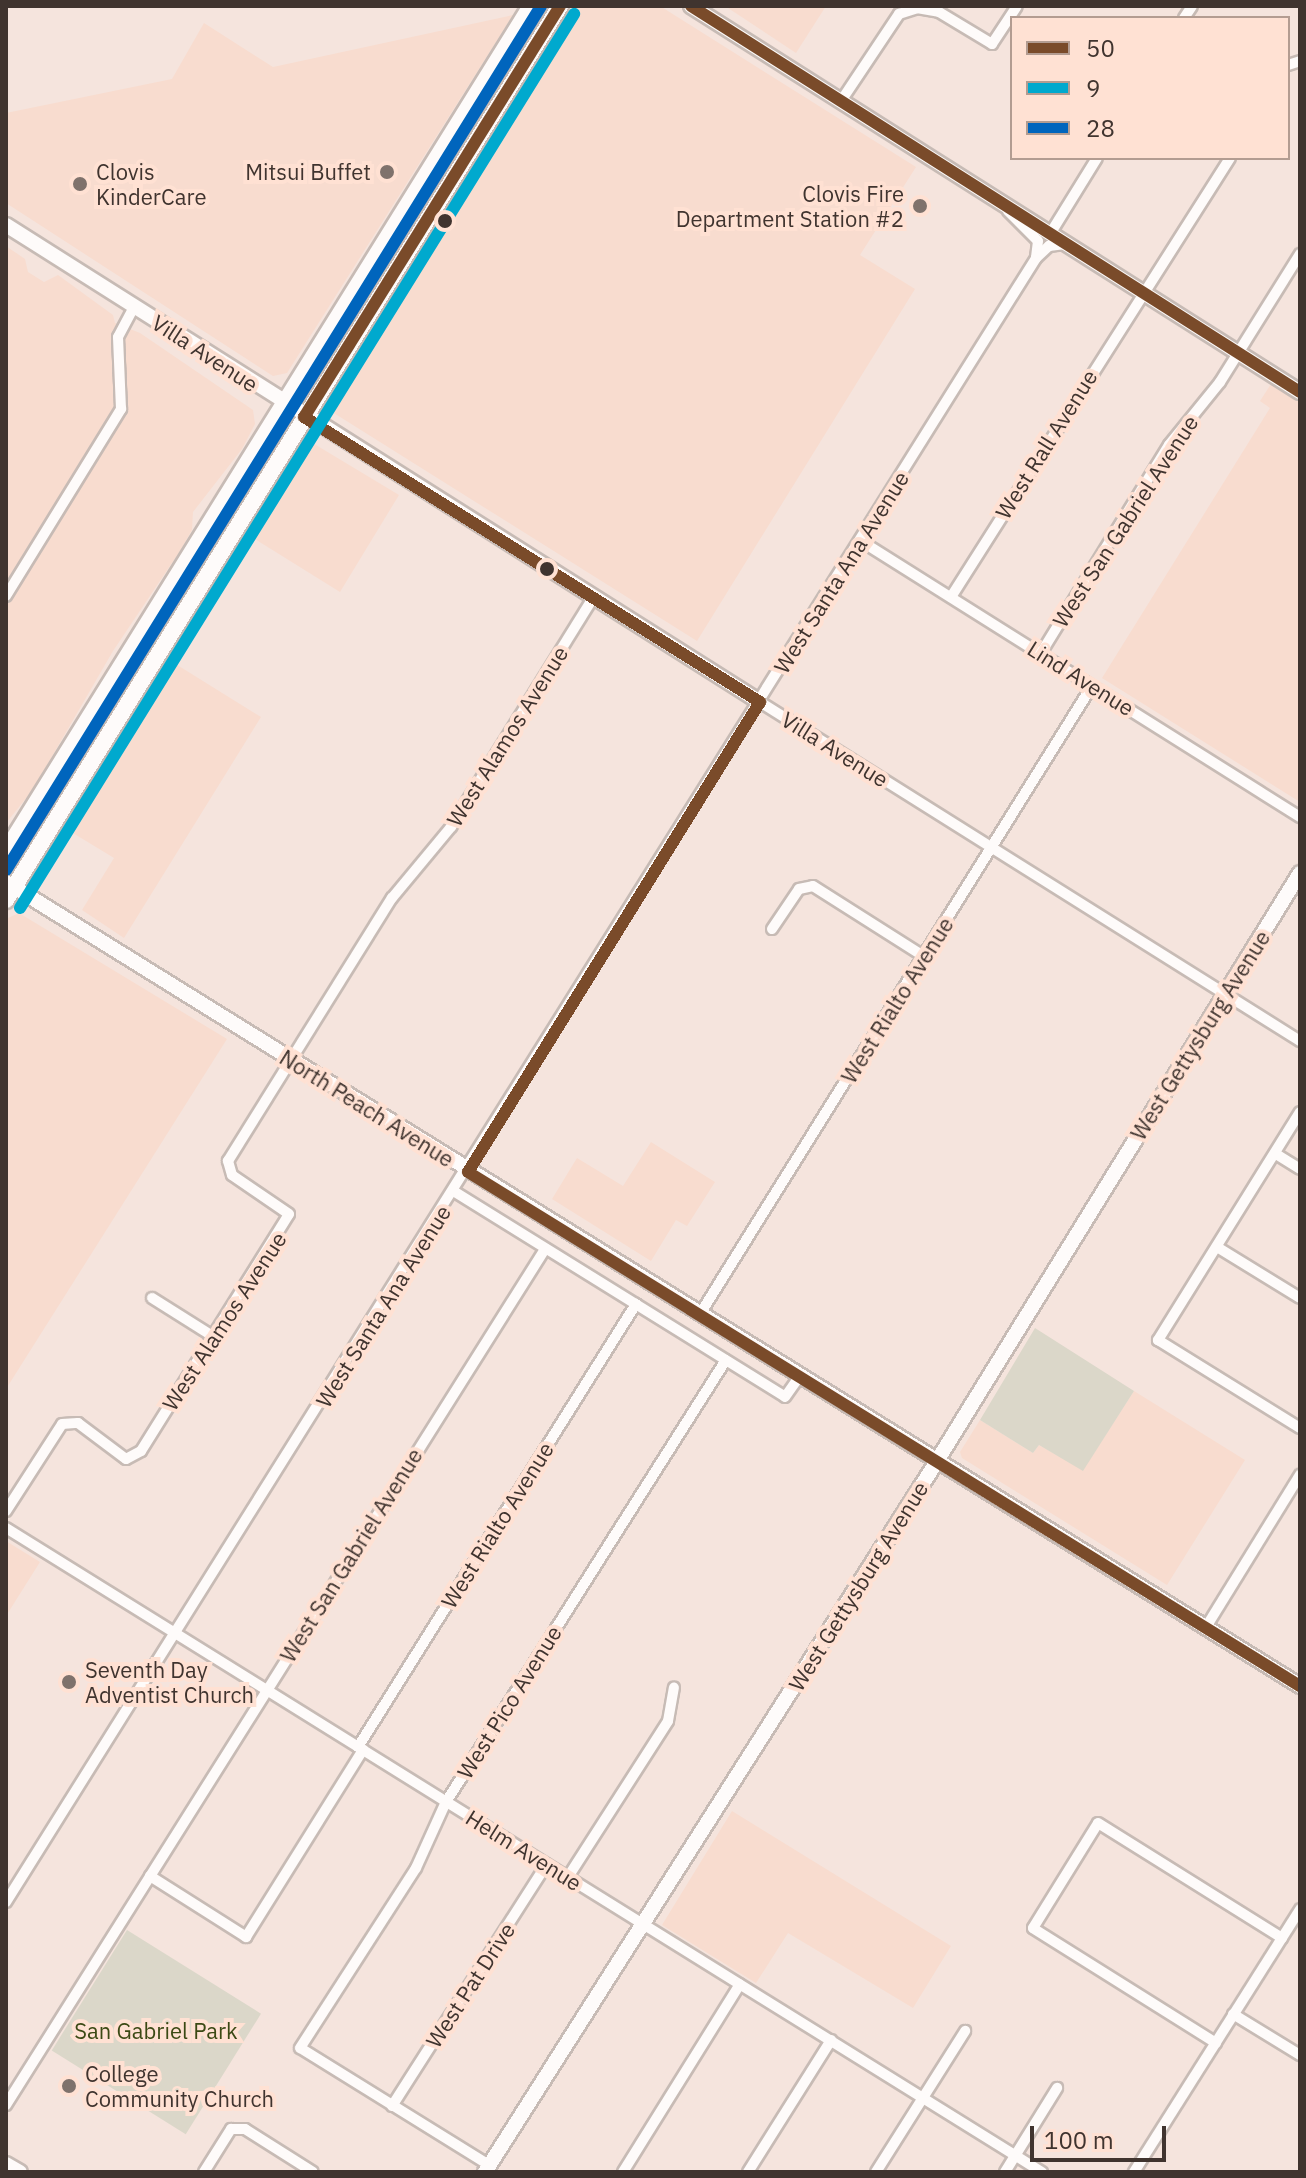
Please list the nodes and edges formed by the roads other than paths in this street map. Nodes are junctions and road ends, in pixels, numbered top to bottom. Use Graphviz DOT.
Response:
graph roads {
  1 [pos="531,6"];
  2 [pos="560,6"];
  3 [pos="691,6"];
  4 [pos="1010,17"];
  5 [pos="493,69"];
  6 [pos="841,101"];
  7 [pos="1096,160"];
  8 [pos="1229,160"];
  9 [pos="428,176"];
  10 [pos="449,181"];
  11 [pos="1002,203"];
  12 [pos="6,225"];
  13 [pos="1050,234"];
  14 [pos="1067,244"];
  15 [pos="1300,254"];
  16 [pos="1036,258"];
  17 [pos="394,270"];
  18 [pos="1146,294"];
  19 [pos="134,307"];
  20 [pos="1239,352"];
  21 [pos="1300,392"];
  22 [pos="283,403"];
  23 [pos="304,417"];
  24 [pos="861,541"];
  25 [pos="6,596"];
  26 [pos="951,597"];
  27 [pos="593,598"];
  28 [pos="141,640"];
  29 [pos="1041,653"];
  30 [pos="1092,686"];
  31 [pos="760,702"];
  32 [pos="108,731"];
  33 [pos="1300,817"];
  34 [pos="992,848"];
  35 [pos="6,851"];
  36 [pos="1300,873"];
  37 [pos="9,890"];
  38 [pos="772,929"];
  39 [pos="925,957"];
  40 [pos="1225,994"];
  41 [pos="1300,1041"];
  42 [pos="292,1060"];
  43 [pos="1300,1112"];
  44 [pos="1276,1154"];
  45 [pos="1300,1169"];
  46 [pos="468,1172"];
  47 [pos="455,1192"];
  48 [pos="1217,1247"];
  49 [pos="545,1249"];
  50 [pos="152,1298"];
  51 [pos="1300,1298"];
  52 [pos="636,1304"];
  53 [pos="700,1314"];
  54 [pos="214,1337"];
  55 [pos="726,1360"];
  56 [pos="799,1377"];
  57 [pos="1300,1428"];
  58 [pos="937,1461"];
  59 [pos="1300,1475"];
  60 [pos="6,1511"];
  61 [pos="6,1528"];
  62 [pos="1206,1627"];
  63 [pos="175,1635"];
  64 [pos="1299,1684"];
  65 [pos="674,1688"];
  66 [pos="266,1689"];
  67 [pos="360,1748"];
  68 [pos="446,1802"];
  69 [pos="547,1864"];
  70 [pos="150,1876"];
  71 [pos="568,1877"];
  72 [pos="6,1902"];
  73 [pos="1300,1909"];
  74 [pos="642,1923"];
  75 [pos="1282,1938"];
  76 [pos="740,1984"];
  77 [pos="1233,2014"];
  78 [pos="965,2031"];
  79 [pos="831,2040"];
  80 [pos="1216,2043"];
  81 [pos="1300,2055"];
  82 [pos="1057,2088"];
  83 [pos="922,2099"];
  84 [pos="6,2105"];
  85 [pos="392,2106"];
  86 [pos="1015,2156"];
  87 [pos="6,2164"];
  88 [pos="487,2168"];
  89 [pos="20,2172"];
  90 [pos="204,2172"];
  91 [pos="313,2172"];
  92 [pos="623,2172"];
  93 [pos="748,2172"];
  94 [pos="876,2172"];
  95 [pos="1005,2172"];
  96 [pos="1042,2172"];
  97 [pos="1134,2172"];
  1 -- 5 [label="main road"];
  2 -- 10 [label="main road"];
  3 -- 6 [label="street"];
  4 -- 6 [label="street"];
  5 -- 9 [label="main road"];
  5 -- 10 [label="main road"];
  6 -- 11 [label="street"];
  7 -- 13 [label="street"];
  8 -- 18 [label="street, West Rall Avenue"];
  9 -- 17 [label="main road"];
  9 -- 22 [label="main road"];
  10 -- 17 [label="main road"];
  11 -- 13 [label="street"];
  11 -- 16 [label="street"];
  12 -- 19 [label="street, Villa Avenue"];
  13 -- 14 [label="street"];
  14 -- 16 [label="street"];
  14 -- 18 [label="street"];
  15 -- 20 [label="street, West San Gabriel Avenue"];
  16 -- 24 [label="street, West Santa Ana Avenue"];
  17 -- 23 [label="main road"];
  18 -- 20 [label="street"];
  18 -- 26 [label="street, West Rall Avenue"];
  19 -- 22 [label="street, Villa Avenue"];
  19 -- 25 [label="street"];
  20 -- 21 [label="street"];
  20 -- 29 [label="street, West San Gabriel Avenue"];
  22 -- 23 [label="street, Villa Avenue"];
  22 -- 28 [label="main road"];
  23 -- 27 [label="street, Villa Avenue"];
  23 -- 32 [label="main road"];
  24 -- 26 [label="street, Lind Avenue"];
  24 -- 31 [label="street, West Santa Ana Avenue"];
  26 -- 29 [label="street, Lind Avenue"];
  27 -- 31 [label="street, Villa Avenue"];
  27 -- 42 [label="street, West Alamos Avenue"];
  28 -- 32 [label="main road"];
  28 -- 35 [label="main road"];
  29 -- 30 [label="street, Lind Avenue"];
  30 -- 33 [label="street, Lind Avenue"];
  30 -- 34 [label="street, West Rialto Avenue"];
  31 -- 34 [label="street, Villa Avenue"];
  31 -- 46 [label="street, West Santa Ana Avenue"];
  32 -- 37 [label="main road"];
  34 -- 39 [label="street, West Rialto Avenue"];
  34 -- 40 [label="street, Villa Avenue"];
  36 -- 40 [label="street, West Gettysburg Avenue"];
  37 -- 42 [label="street, North Peach Avenue"];
  38 -- 39 [label="street"];
  39 -- 53 [label="street, West Rialto Avenue"];
  40 -- 41 [label="street, Villa Avenue"];
  40 -- 58 [label="street, West Gettysburg Avenue"];
  42 -- 46 [label="street, North Peach Avenue"];
  42 -- 54 [label="street, West Alamos Avenue"];
  43 -- 44 [label="street"];
  44 -- 45 [label="street"];
  44 -- 48 [label="street"];
  46 -- 47 [label="street, West Santa Ana Avenue"];
  46 -- 53 [label="street, North Peach Avenue"];
  47 -- 49 [label="street"];
  47 -- 63 [label="street, West Santa Ana Avenue"];
  48 -- 51 [label="street"];
  48 -- 57 [label="street"];
  49 -- 52 [label="street"];
  49 -- 66 [label="street, West San Gabriel Avenue"];
  50 -- 54 [label="street"];
  52 -- 55 [label="street"];
  52 -- 67 [label="street, West Rialto Avenue"];
  53 -- 56 [label="street, North Peach Avenue"];
  54 -- 60 [label="street, West Alamos Avenue"];
  55 -- 56 [label="street"];
  55 -- 68 [label="street, West Pico Avenue"];
  56 -- 58 [label="street, North Peach Avenue"];
  58 -- 62 [label="street, North Peach Avenue"];
  58 -- 74 [label="street, West Gettysburg Avenue"];
  59 -- 62 [label="street"];
  61 -- 63 [label="street, Helm Avenue"];
  62 -- 64 [label="street, North Peach Avenue"];
  63 -- 66 [label="street, Helm Avenue"];
  63 -- 72 [label="street, West Santa Ana Avenue"];
  65 -- 71 [label="street"];
  66 -- 67 [label="street, Helm Avenue"];
  66 -- 70 [label="street, West San Gabriel Avenue"];
  67 -- 68 [label="street, Helm Avenue"];
  67 -- 70 [label="street, West Rialto Avenue"];
  68 -- 69 [label="street, Helm Avenue"];
  68 -- 85 [label="street, West Pico Avenue"];
  69 -- 71 [label="street, Helm Avenue"];
  69 -- 85 [label="street, West Pat Drive"];
  70 -- 84 [label="street, West San Gabriel Avenue"];
  71 -- 74 [label="street, Helm Avenue"];
  73 -- 75 [label="street"];
  74 -- 76 [label="street, Helm Avenue"];
  74 -- 88 [label="street, West Gettysburg Avenue"];
  75 -- 77 [label="street"];
  75 -- 80 [label="street"];
  76 -- 79 [label="street, Helm Avenue"];
  76 -- 92 [label="street"];
  77 -- 80 [label="street"];
  77 -- 81 [label="street"];
  78 -- 83 [label="street"];
  79 -- 83 [label="street, Helm Avenue"];
  79 -- 93 [label="street"];
  80 -- 97 [label="street"];
  82 -- 86 [label="street"];
  83 -- 86 [label="street, Helm Avenue"];
  83 -- 94 [label="street"];
  85 -- 88 [label="street"];
  86 -- 95 [label="street"];
  86 -- 96 [label="street, Helm Avenue"];
  87 -- 89 [label="street"];
  90 -- 91 [label="street"];
}
